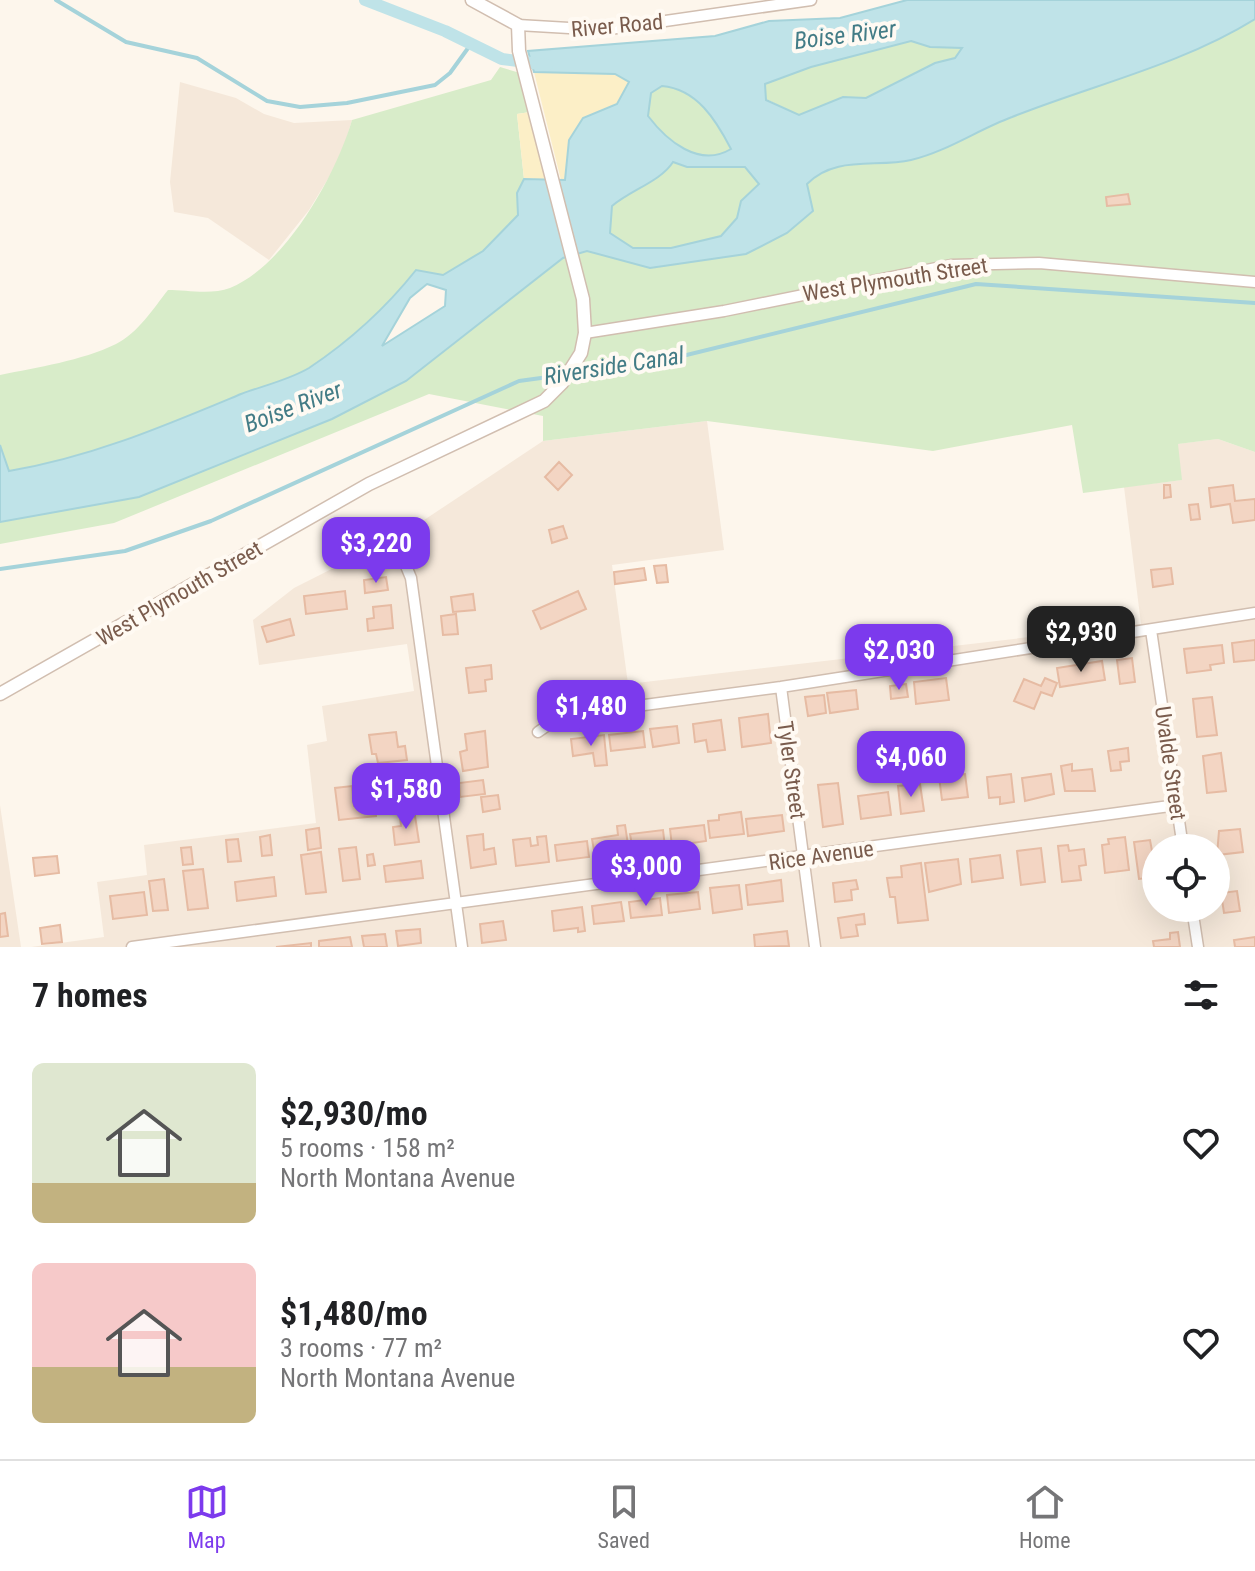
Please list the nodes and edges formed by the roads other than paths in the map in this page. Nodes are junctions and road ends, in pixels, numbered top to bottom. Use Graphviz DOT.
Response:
graph roads {
  1 [pos="472,0"];
  2 [pos="811,0"];
  3 [pos="518,25"];
  4 [pos="1255,282"];
  5 [pos="585,333"];
  6 [pos="397,544"];
  7 [pos="1255,613"];
  8 [pos="1151,630"];
  9 [pos="781,687"];
  10 [pos="0,694"];
  11 [pos="538,732"];
  12 [pos="1177,805"];
  13 [pos="1181,834"];
  14 [pos="803,857"];
  15 [pos="456,905"];
  16 [pos="1194,922"];
  17 [pos="132,947"];
  18 [pos="462,947"];
  19 [pos="815,947"];
  20 [pos="1198,947"];
  1 -- 3 [label="street"];
  2 -- 3 [label="street, River Road"];
  3 -- 5 [label="street, West Plymouth Street"];
  4 -- 5 [label="street, West Plymouth Street"];
  5 -- 10 [label="street, West Plymouth Street"];
  6 -- 15 [label="street"];
  7 -- 8 [label="street"];
  8 -- 9 [label="street"];
  8 -- 12 [label="street, Uvalde Street"];
  9 -- 11 [label="street"];
  9 -- 14 [label="street, Tyler Street"];
  12 -- 13 [label="street, Uvalde Street"];
  12 -- 14 [label="street, Rice Avenue"];
  14 -- 15 [label="street, Rice Avenue"];
  14 -- 19 [label="street, Tyler Street"];
  15 -- 17 [label="street, Rice Avenue"];
  15 -- 18 [label="street"];
  16 -- 20 [label="street"];
}
